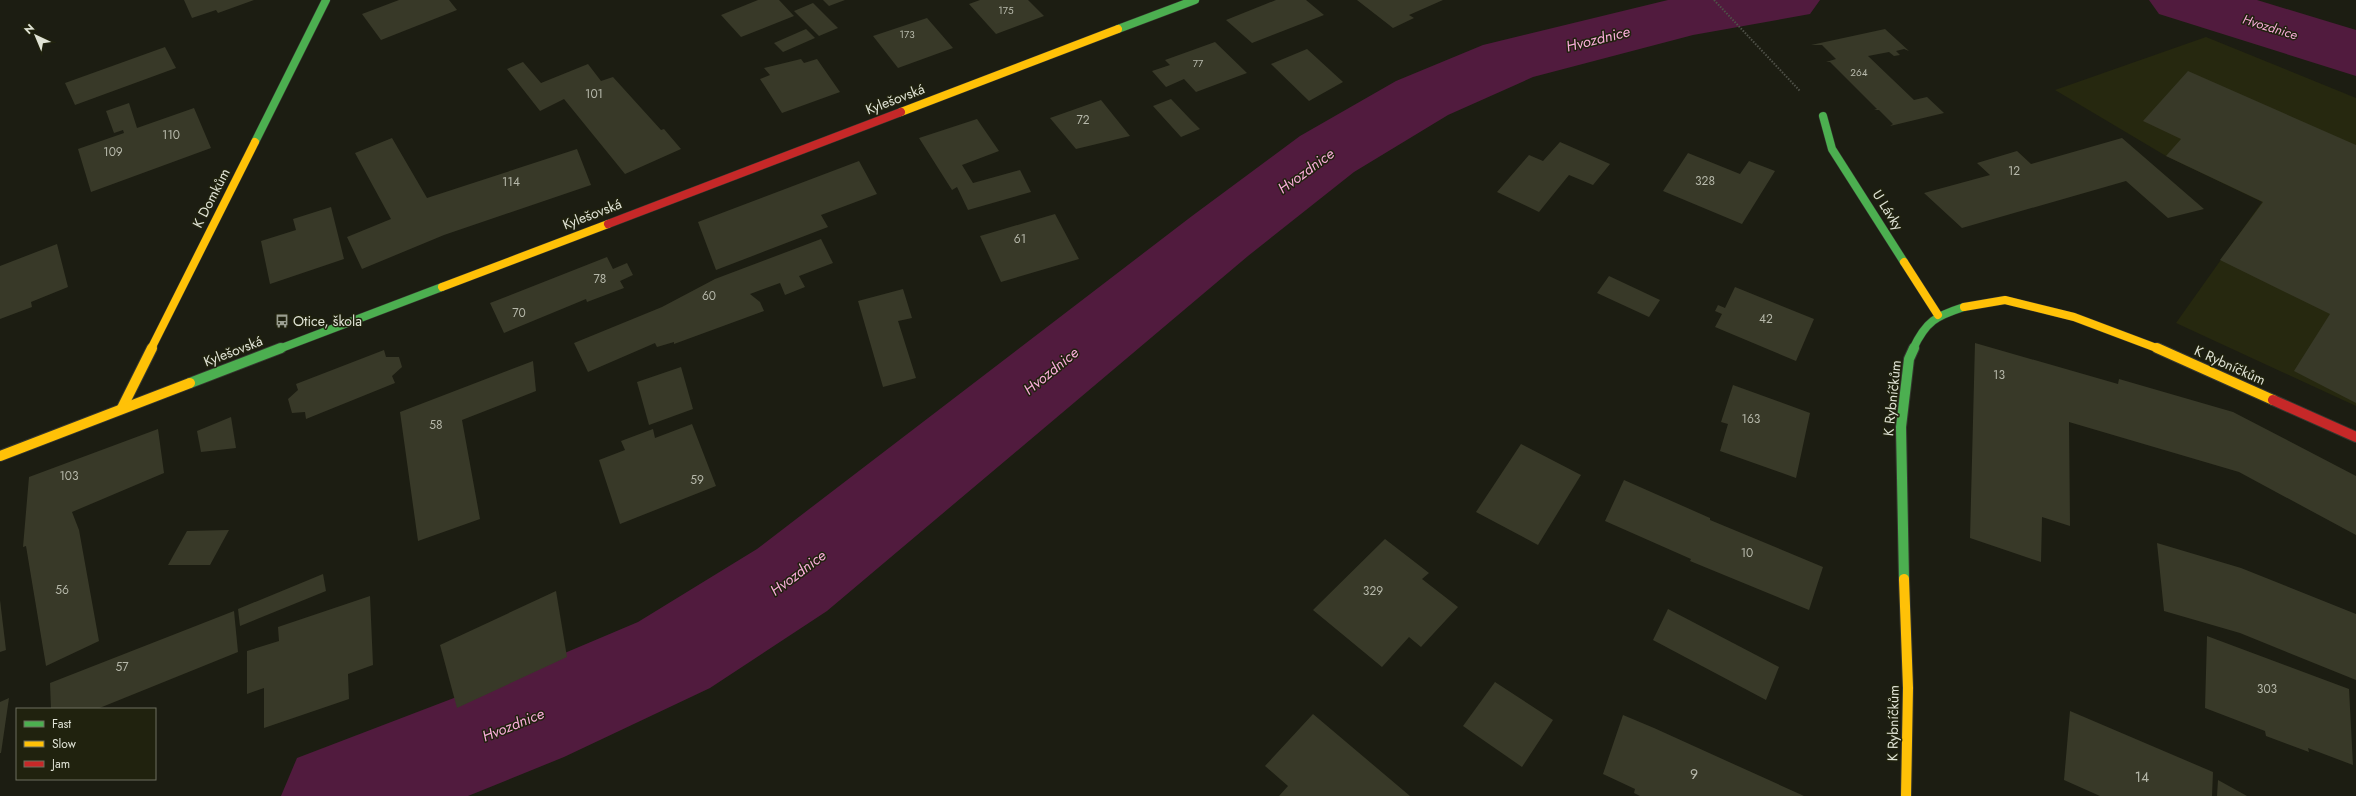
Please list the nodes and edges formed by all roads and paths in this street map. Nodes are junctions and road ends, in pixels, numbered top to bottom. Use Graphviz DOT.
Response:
graph roads {
  1 [pos="326,0"];
  2 [pos="1195,0"];
  3 [pos="1714,0"];
  4 [pos="1823,116"];
  5 [pos="1938,316"];
  6 [pos="122,408"];
  7 [pos="2356,437"];
  8 [pos="0,456"];
  9 [pos="1906,796"];
  1 -- 6 [label="street, K Domkům"];
  2 -- 6 [label="street, Kylešovská"];
  3 -- 4 [label="path"];
  4 -- 5 [label="street, U Lávky"];
  5 -- 7 [label="street, K Rybníčkům"];
  5 -- 9 [label="street, K Rybníčkům"];
  6 -- 8 [label="street, Kylešovská"];
}
